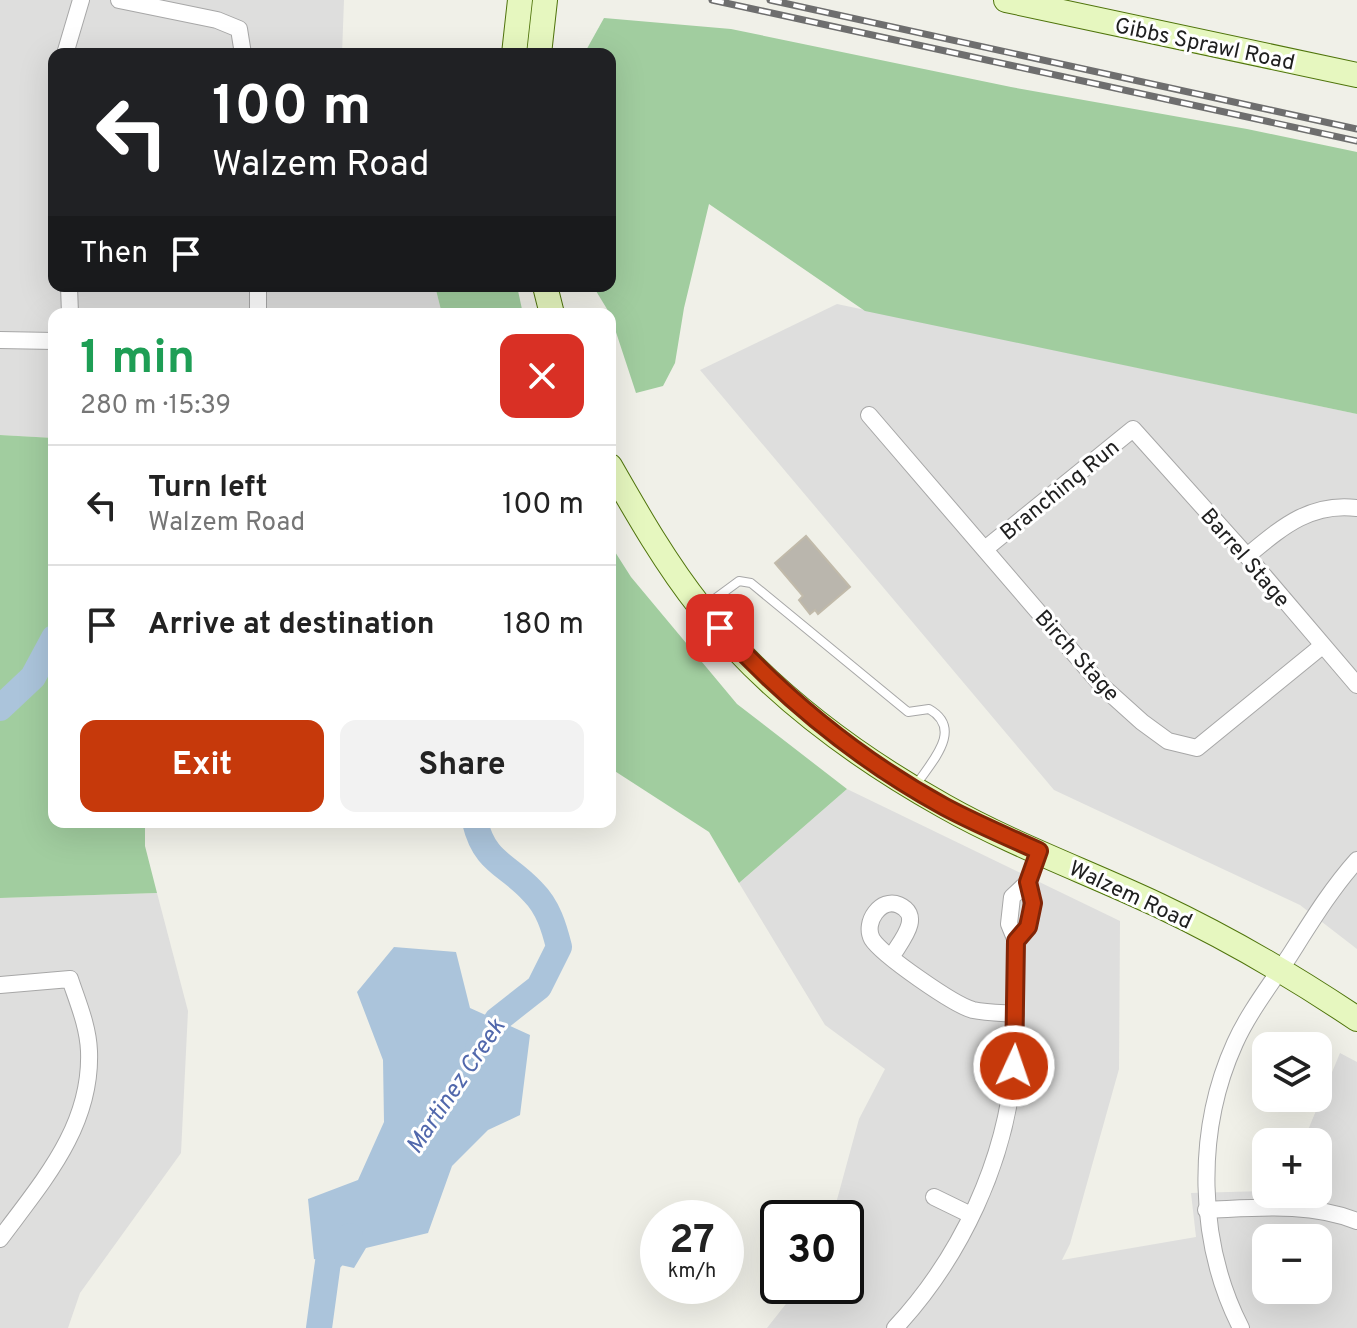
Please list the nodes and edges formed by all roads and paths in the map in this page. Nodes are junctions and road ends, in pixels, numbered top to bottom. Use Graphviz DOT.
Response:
graph roads {
  1 [pos="81,0"];
  2 [pos="119,0"];
  3 [pos="520,0"];
  4 [pos="545,0"];
  5 [pos="1012,0"];
  6 [pos="67,48"];
  7 [pos="242,48"];
  8 [pos="515,48"];
  9 [pos="540,48"];
  10 [pos="1357,75"];
  11 [pos="0,340"];
  12 [pos="48,341"];
  13 [pos="869,415"];
  14 [pos="1133,429"];
  15 [pos="616,477"];
  16 [pos="1357,508"];
  17 [pos="985,549"];
  18 [pos="1247,556"];
  19 [pos="702,609"];
  20 [pos="1322,646"];
  21 [pos="1357,685"];
  22 [pos="914,788"];
  23 [pos="1039,851"];
  24 [pos="1357,860"];
  25 [pos="892,956"];
  26 [pos="1281,969"];
  27 [pos="0,985"];
  28 [pos="1016,1014"];
  29 [pos="1357,1019"];
  30 [pos="934,1197"];
  31 [pos="0,1208"];
  32 [pos="1206,1210"];
  33 [pos="971,1215"];
  34 [pos="15,1218"];
  35 [pos="1357,1221"];
  36 [pos="0,1239"];
  37 [pos="895,1328"];
  38 [pos="1241,1328"];
  1 -- 6 [label="street"];
  2 -- 7 [label="street"];
  3 -- 8 [label="main road"];
  4 -- 9 [label="main road"];
  5 -- 10 [label="main road, Gibbs Sprawl Road"];
  11 -- 12 [label="street"];
  13 -- 17 [label="street, Birch Stage"];
  14 -- 17 [label="street, Branching Run"];
  14 -- 18 [label="street, Barrel Stage"];
  15 -- 19 [label="main road, Walzem Road"];
  16 -- 18 [label="street"];
  17 -- 20 [label="street, Birch Stage"];
  18 -- 20 [label="street, Barrel Stage"];
  19 -- 22 [label="main road, Walzem Road"];
  19 -- 22 [label="lane"];
  20 -- 21 [label="street, Barrel Stage"];
  22 -- 23 [label="main road, Walzem Road"];
  23 -- 26 [label="main road, Walzem Road"];
  23 -- 28 [label="street"];
  24 -- 26 [label="street"];
  25 -- 28 [label="street"];
  26 -- 29 [label="main road, Walzem Road"];
  26 -- 32 [label="street"];
  27 -- 34 [label="street"];
  28 -- 33 [label="street"];
  30 -- 33 [label="street"];
  31 -- 34 [label="street"];
  32 -- 35 [label="street"];
  32 -- 38 [label="street"];
  33 -- 37 [label="street"];
  34 -- 36 [label="street"];
}
